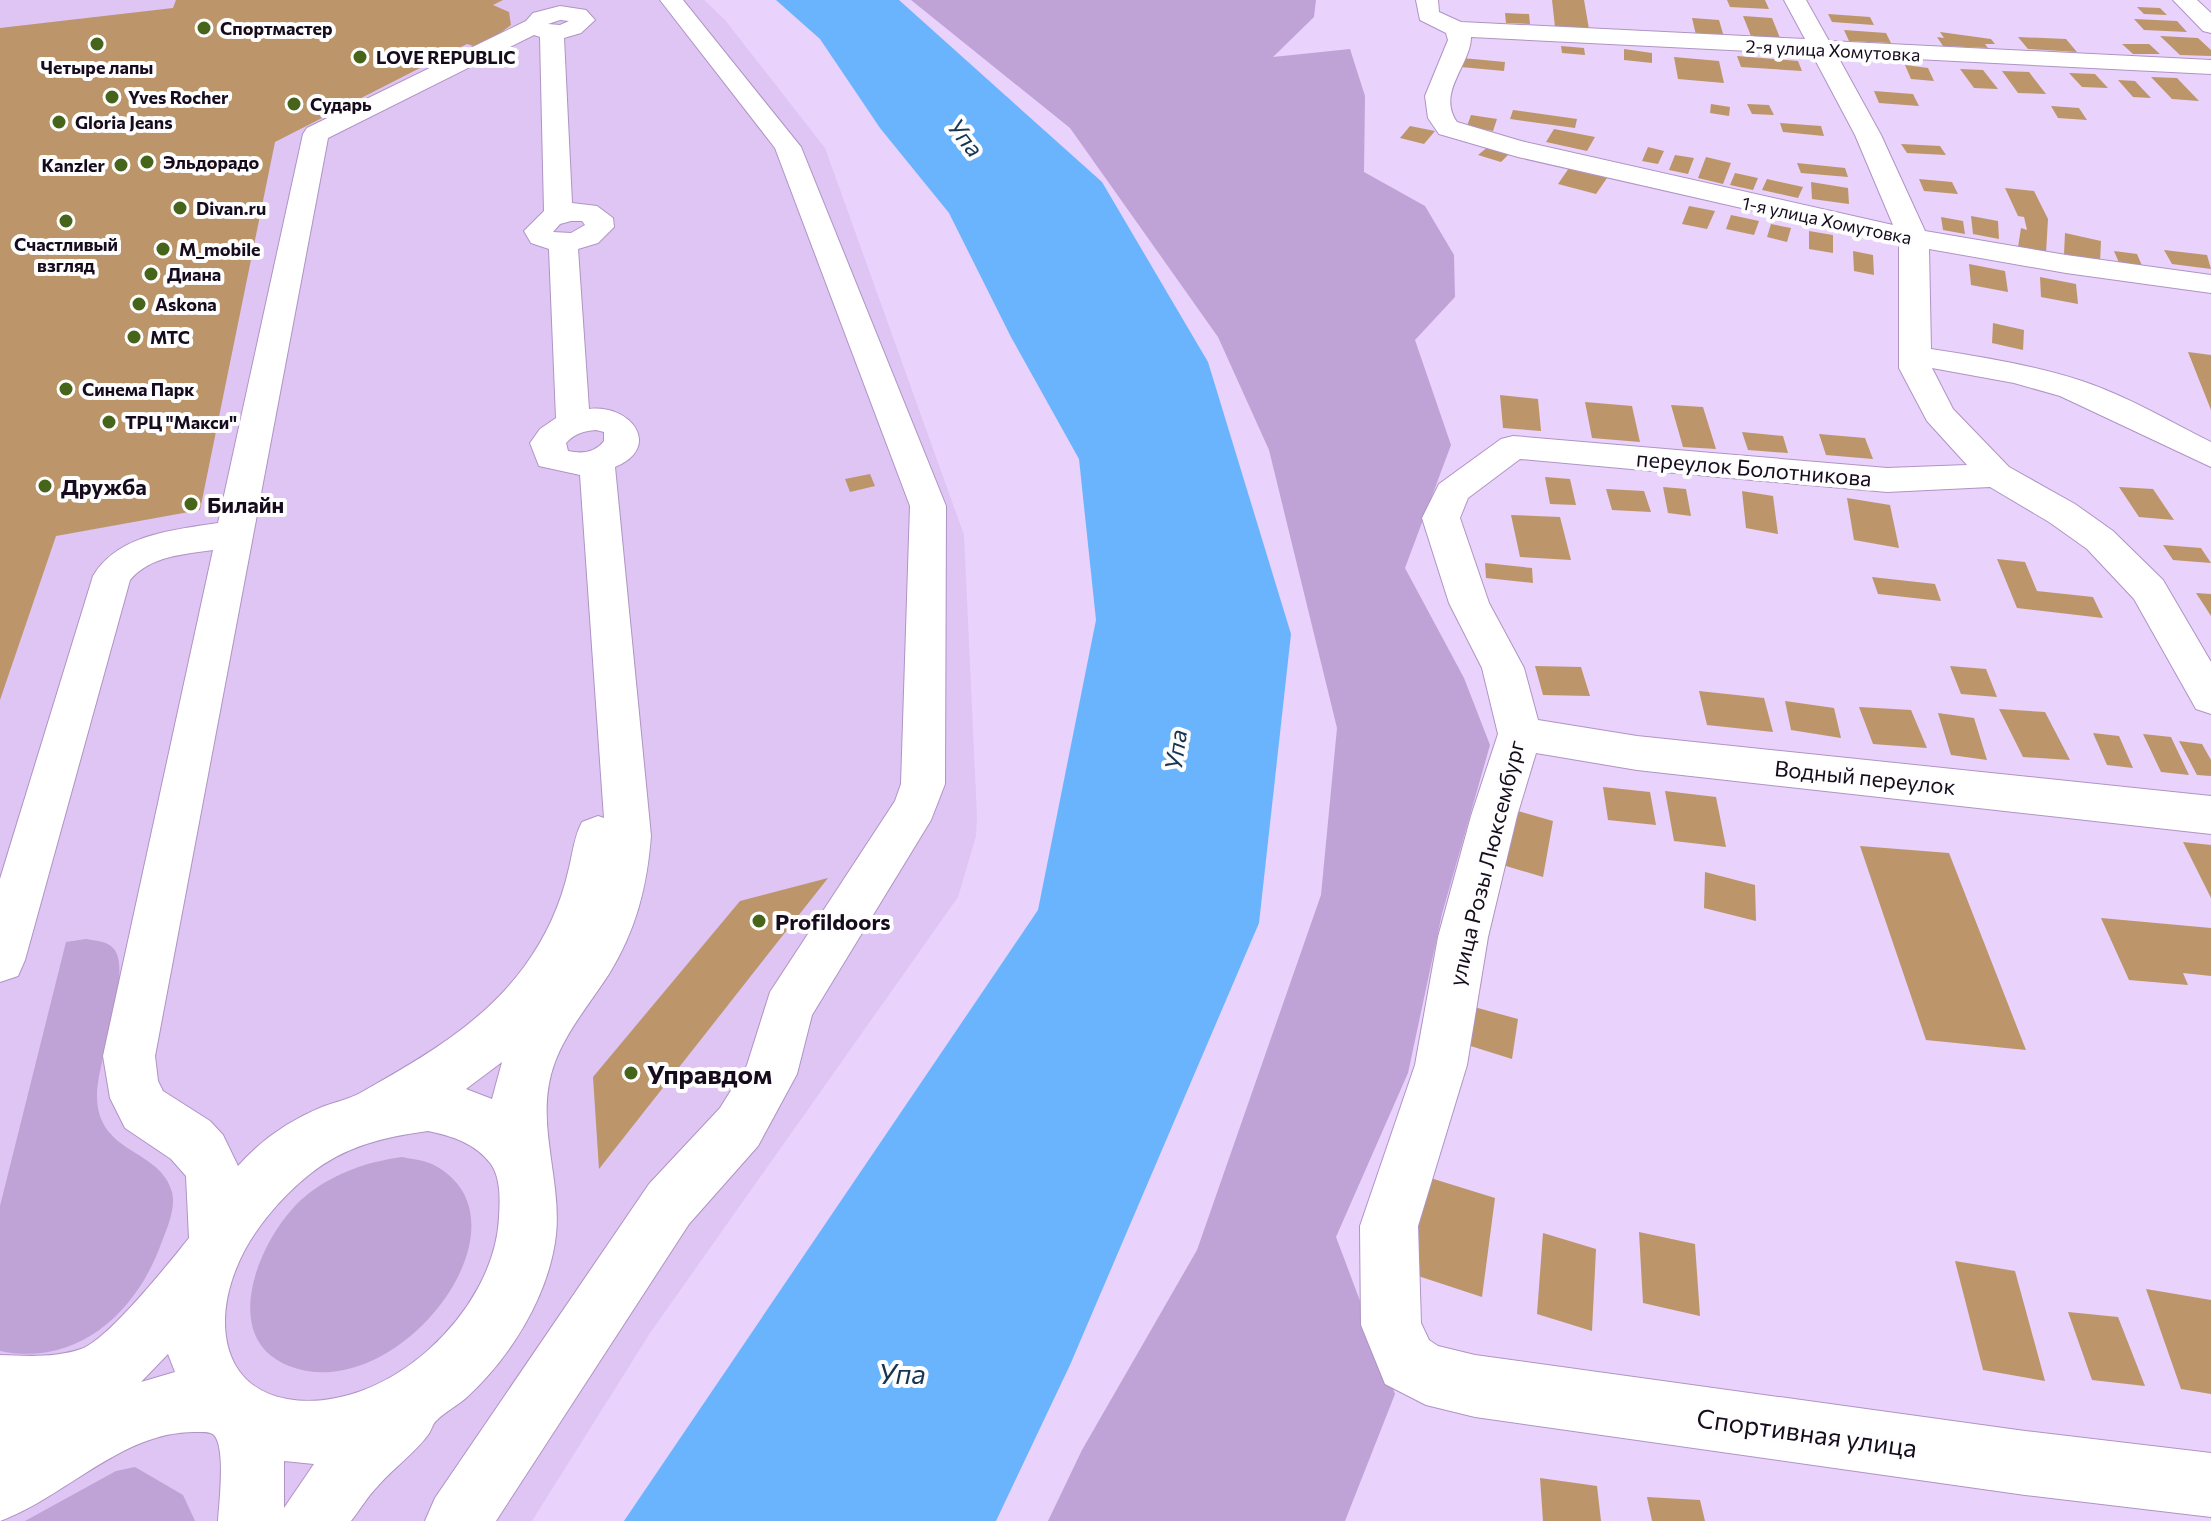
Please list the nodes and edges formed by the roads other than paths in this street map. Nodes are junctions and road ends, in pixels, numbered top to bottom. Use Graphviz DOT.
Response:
graph roads {
  1 [pos="671,0"];
  2 [pos="1427,0"];
  3 [pos="1795,0"];
  4 [pos="2184,0"];
  5 [pos="551,20"];
  6 [pos="2211,26"];
  7 [pos="1456,29"];
  8 [pos="1822,50"];
  9 [pos="2211,67"];
  10 [pos="1914,239"];
  11 [pos="2211,284"];
  12 [pos="1920,372"];
  13 [pos="585,442"];
  14 [pos="1513,447"];
  15 [pos="2211,456"];
  16 [pos="1996,475"];
  17 [pos="237,533"];
  18 [pos="2211,698"];
  19 [pos="1520,734"];
  20 [pos="2211,815"];
  21 [pos="4,947"];
  22 [pos="378,1111"];
  23 [pos="526,1177"];
  24 [pos="214,1250"];
  25 [pos="1407,1362"];
  26 [pos="96,1377"];
  27 [pos="444,1377"];
  28 [pos="0,1386"];
  29 [pos="232,1410"];
  30 [pos="0,1440"];
  31 [pos="2211,1485"];
  32 [pos="0,1489"];
  33 [pos="251,1521"];
  34 [pos="311,1521"];
  35 [pos="458,1521"];
  1 -- 35 [label="street"];
  2 -- 7 [label="street"];
  3 -- 8 [label="street"];
  4 -- 6 [label="street"];
  5 -- 13 [label="street"];
  5 -- 17 [label="street"];
  7 -- 8 [label="street, 2-я улица Хомутовка"];
  7 -- 10 [label="street, 1-я улица Хомутовка"];
  8 -- 9 [label="street, 2-я улица Хомутовка"];
  8 -- 10 [label="street"];
  10 -- 11 [label="street, 1-я улица Хомутовка"];
  10 -- 12 [label="street"];
  12 -- 15 [label="street"];
  12 -- 16 [label="street"];
  13 -- 22 [label="street"];
  13 -- 23 [label="street"];
  14 -- 16 [label="street, переулок Болотникова"];
  14 -- 19 [label="street, улица Розы Люксембург"];
  16 -- 18 [label="street"];
  17 -- 21 [label="street"];
  17 -- 24 [label="street"];
  19 -- 20 [label="street, Водный переулок"];
  19 -- 25 [label="street, улица Розы Люксембург"];
  22 -- 23 [label="street"];
  22 -- 24 [label="street"];
  23 -- 27 [label="street"];
  24 -- 26 [label="street"];
  24 -- 29 [label="street"];
  25 -- 31 [label="street, Спортивная улица"];
  26 -- 28 [label="street"];
  26 -- 30 [label="street"];
  27 -- 29 [label="street"];
  27 -- 34 [label="street"];
  29 -- 32 [label="street"];
  29 -- 33 [label="street"];
}
